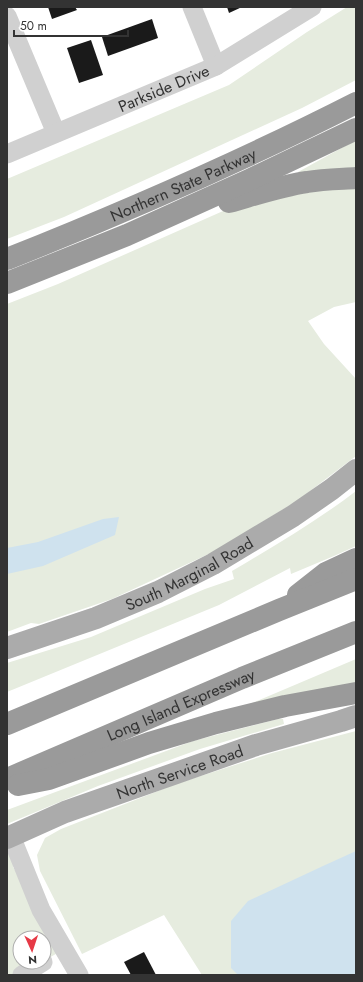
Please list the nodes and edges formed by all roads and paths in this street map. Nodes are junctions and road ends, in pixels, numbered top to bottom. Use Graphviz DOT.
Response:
graph roads {
  1 [pos="192,7"];
  2 [pos="312,7"];
  3 [pos="7,16"];
  4 [pos="216,66"];
  5 [pos="356,103"];
  6 [pos="356,129"];
  7 [pos="56,133"];
  8 [pos="7,154"];
  9 [pos="356,178"];
  10 [pos="145,227"];
  11 [pos="7,259"];
  12 [pos="7,283"];
  13 [pos="356,470"];
  14 [pos="356,559"];
  15 [pos="356,579"];
  16 [pos="279,610"];
  17 [pos="356,632"];
  18 [pos="7,648"];
  19 [pos="356,693"];
  20 [pos="356,716"];
  21 [pos="7,724"];
  22 [pos="7,779"];
  23 [pos="7,787"];
  24 [pos="9,837"];
  25 [pos="64,949"];
  26 [pos="52,956"];
  27 [pos="79,975"];
  1 -- 4 [label="street"];
  2 -- 4 [label="street, Parkside Drive"];
  3 -- 7 [label="street"];
  4 -- 7 [label="street, Parkside Drive"];
  5 -- 11 [label="highway, Northern State Parkway"];
  6 -- 10 [label="highway, Northern State Parkway"];
  7 -- 8 [label="street, Parkside Drive"];
  9 -- 10 [label="highway"];
  10 -- 12 [label="highway, Northern State Parkway"];
  13 -- 18 [label="main road, South Marginal Road"];
  14 -- 16 [label="highway"];
  15 -- 16 [label="highway"];
  16 -- 21 [label="highway"];
  17 -- 22 [label="highway, Long Island Expressway"];
  19 -- 23 [label="highway"];
  20 -- 24 [label="main road, North Service Road"];
  24 -- 25 [label="street"];
  25 -- 26 [label="street"];
  25 -- 27 [label="street"];
}
